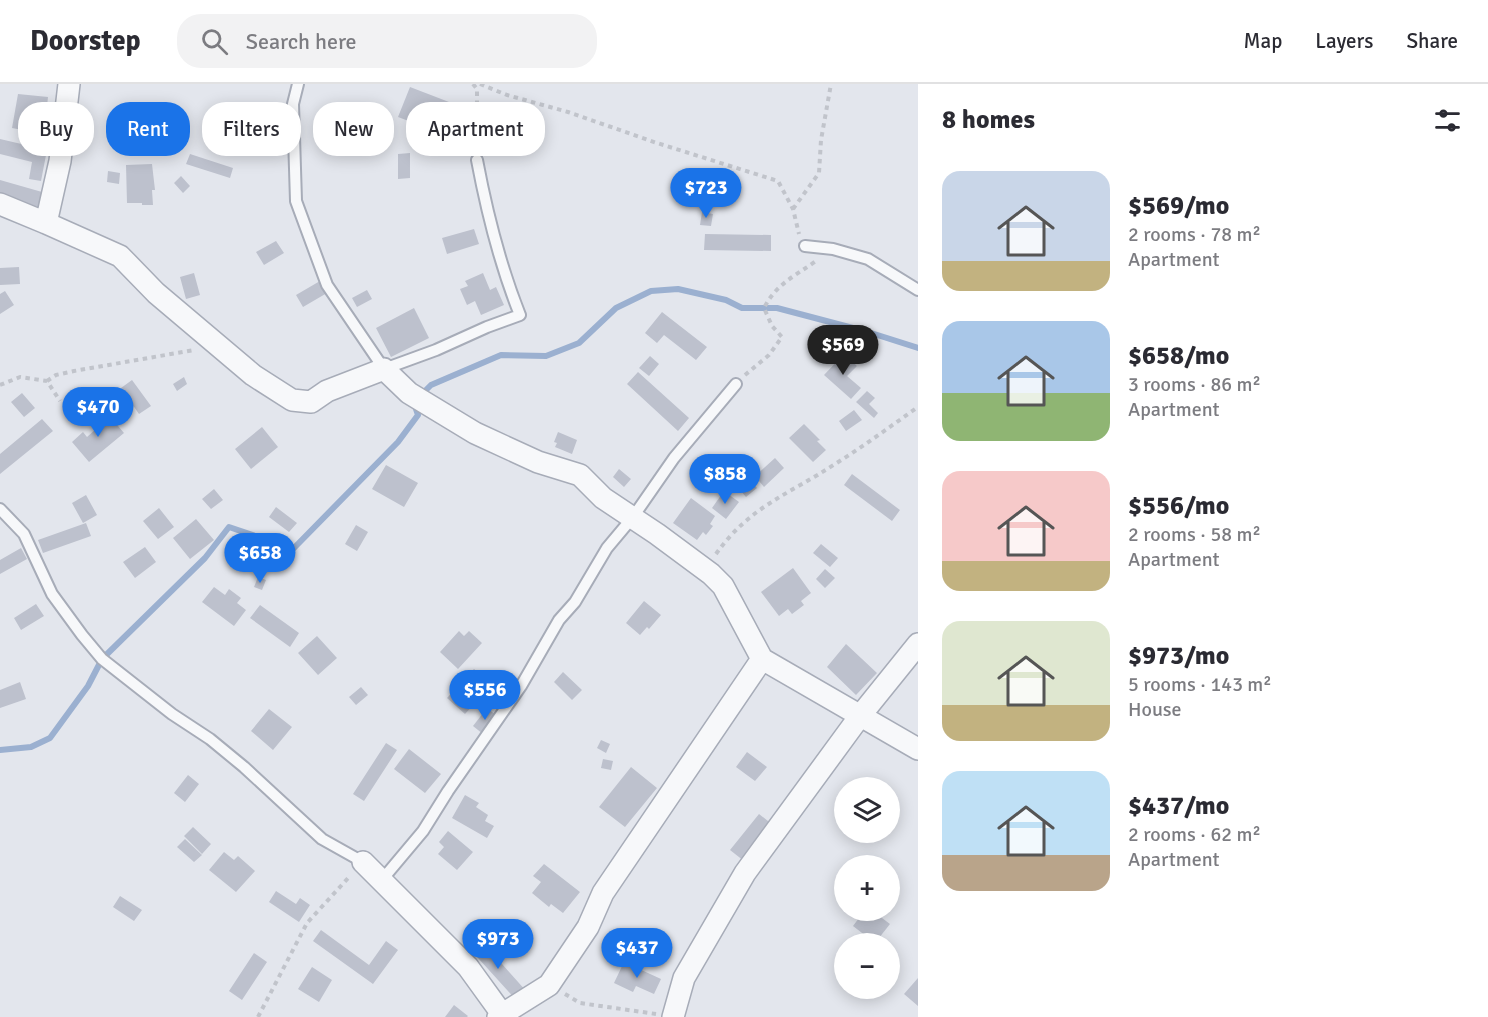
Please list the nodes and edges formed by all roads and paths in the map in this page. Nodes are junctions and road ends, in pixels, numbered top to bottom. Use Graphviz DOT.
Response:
graph roads {
  1 [pos="69,84"];
  2 [pos="298,84"];
  3 [pos="473,84"];
  4 [pos="480,84"];
  5 [pos="831,84"];
  6 [pos="477,160"];
  7 [pos="0,204"];
  8 [pos="793,209"];
  9 [pos="46,223"];
  10 [pos="805,246"];
  11 [pos="832,249"];
  12 [pos="918,290"];
  13 [pos="214,343"];
  14 [pos="384,369"];
  15 [pos="47,381"];
  16 [pos="736,384"];
  17 [pos="0,386"];
  18 [pos="60,401"];
  19 [pos="918,407"];
  20 [pos="0,509"];
  21 [pos="633,517"];
  22 [pos="705,570"];
  23 [pos="918,644"];
  24 [pos="762,659"];
  25 [pos="860,716"];
  26 [pos="918,749"];
  27 [pos="363,862"];
  28 [pos="381,880"];
  29 [pos="549,985"];
  30 [pos="500,1015"];
  31 [pos="258,1017"];
  32 [pos="673,1017"];
  1 -- 9 [label="street"];
  2 -- 14 [label="lane"];
  3 -- 6 [label="path"];
  4 -- 8 [label="path"];
  5 -- 8 [label="path"];
  6 -- 14 [label="lane"];
  7 -- 9 [label="street"];
  8 -- 10 [label="path"];
  9 -- 13 [label="street"];
  10 -- 11 [label="lane"];
  11 -- 12 [label="lane"];
  11 -- 16 [label="path"];
  13 -- 14 [label="street"];
  13 -- 15 [label="path"];
  14 -- 21 [label="street"];
  15 -- 17 [label="path"];
  15 -- 18 [label="path"];
  16 -- 21 [label="lane"];
  19 -- 22 [label="path"];
  20 -- 27 [label="lane"];
  21 -- 22 [label="street"];
  21 -- 28 [label="lane"];
  22 -- 24 [label="street"];
  23 -- 25 [label="street"];
  24 -- 25 [label="street"];
  24 -- 29 [label="street"];
  25 -- 26 [label="street"];
  25 -- 32 [label="street"];
  27 -- 28 [label="street"];
  27 -- 31 [label="path"];
  28 -- 30 [label="street"];
  29 -- 30 [label="street"];
  29 -- 32 [label="path"];
}
